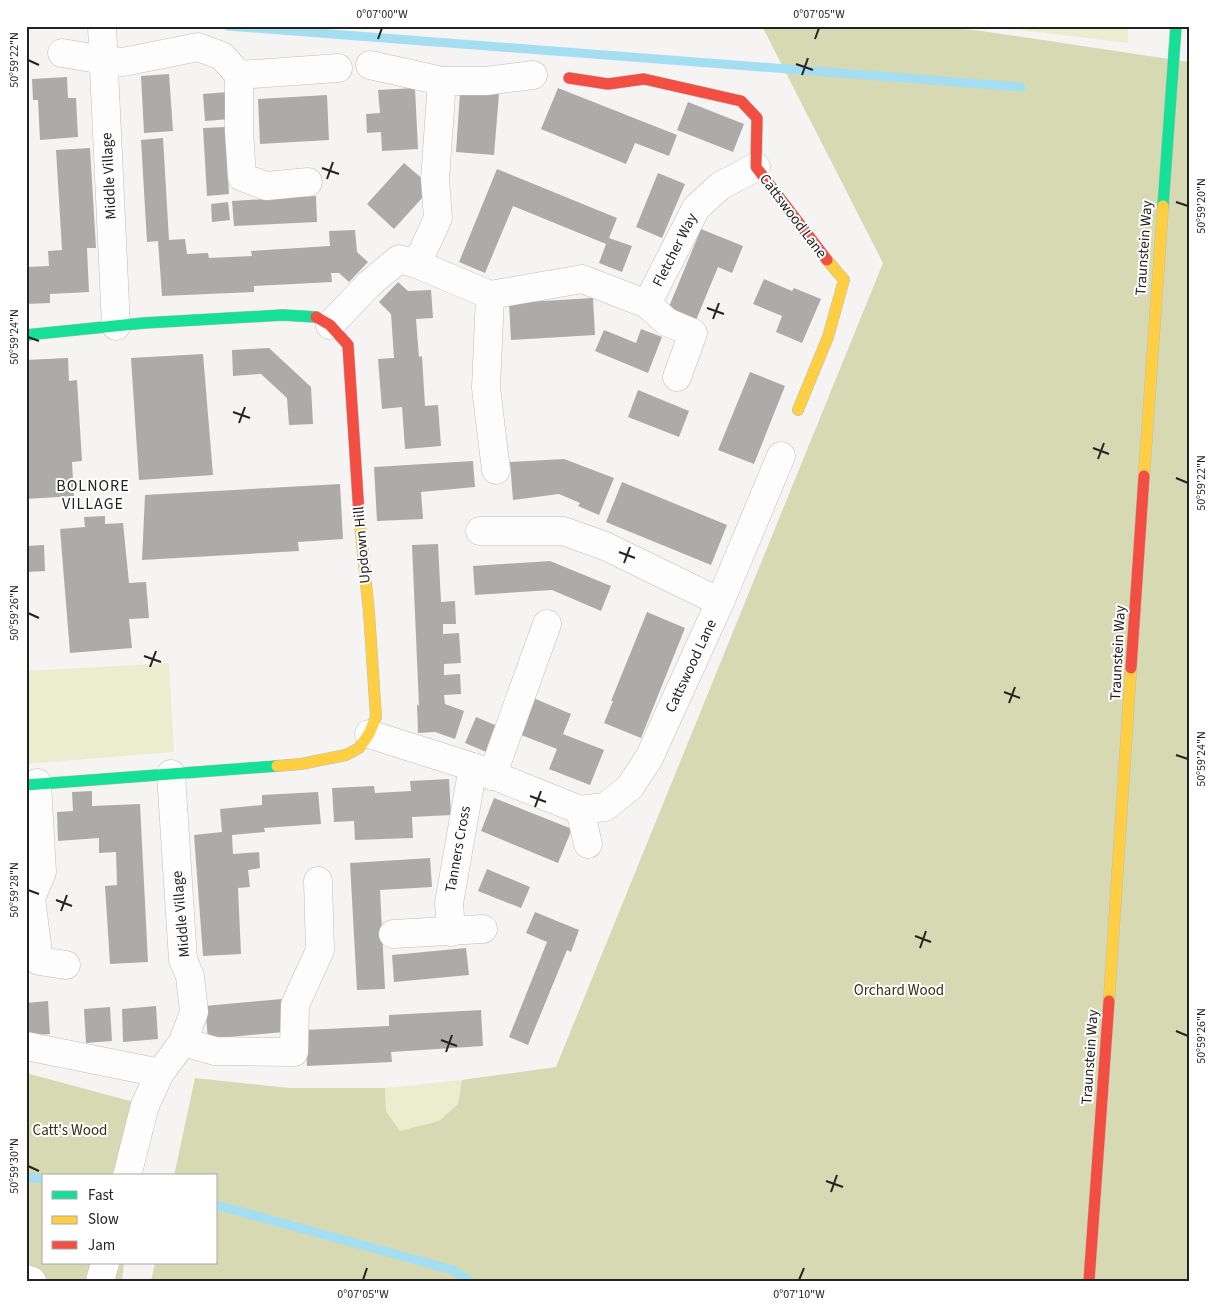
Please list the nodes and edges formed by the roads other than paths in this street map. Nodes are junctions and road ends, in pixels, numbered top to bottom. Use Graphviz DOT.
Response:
graph roads {
  1 [pos="102,26"];
  2 [pos="1176,26"];
  3 [pos="62,53"];
  4 [pos="104,60"];
  5 [pos="370,65"];
  6 [pos="338,68"];
  7 [pos="533,75"];
  8 [pos="240,76"];
  9 [pos="569,78"];
  10 [pos="442,82"];
  11 [pos="756,167"];
  12 [pos="308,182"];
  13 [pos="417,264"];
  14 [pos="490,296"];
  15 [pos="648,304"];
  16 [pos="116,326"];
  17 [pos="330,326"];
  18 [pos="26,335"];
  19 [pos="677,377"];
  20 [pos="798,410"];
  21 [pos="781,456"];
  22 [pos="496,470"];
  23 [pos="480,531"];
  24 [pos="720,602"];
  25 [pos="548,624"];
  26 [pos="369,734"];
  27 [pos="482,772"];
  28 [pos="171,774"];
  29 [pos="32,784"];
  30 [pos="580,810"];
  31 [pos="588,844"];
  32 [pos="318,880"];
  33 [pos="483,929"];
  34 [pos="451,932"];
  35 [pos="393,934"];
  36 [pos="66,965"];
  37 [pos="183,1042"];
  38 [pos="26,1046"];
  39 [pos="160,1073"];
  40 [pos="128,1174"];
  41 [pos="26,1279"];
  42 [pos="32,1281"];
  43 [pos="1089,1281"];
  1 -- 4 [label="street, Middle Village"];
  2 -- 43 [label="main road, Traunstein Way"];
  3 -- 4 [label="street"];
  4 -- 8 [label="street"];
  4 -- 16 [label="street, Middle Village"];
  5 -- 10 [label="street"];
  6 -- 8 [label="street"];
  7 -- 10 [label="street"];
  8 -- 12 [label="street"];
  9 -- 11 [label="main road, Cattswood Lane"];
  10 -- 13 [label="street"];
  11 -- 15 [label="street, Fletcher Way"];
  11 -- 20 [label="main road, Cattswood Lane"];
  13 -- 14 [label="street"];
  13 -- 17 [label="street"];
  14 -- 15 [label="street, Fletcher Way"];
  14 -- 22 [label="street"];
  15 -- 19 [label="street, Fletcher Way"];
  16 -- 17 [label="main road, Updown Hill"];
  16 -- 18 [label="main road, Updown Hill"];
  17 -- 26 [label="main road, Updown Hill"];
  21 -- 24 [label="street, Cattswood Lane"];
  23 -- 24 [label="street"];
  24 -- 30 [label="street, Cattswood Lane"];
  25 -- 27 [label="street, Tanners Cross"];
  26 -- 27 [label="street"];
  26 -- 28 [label="main road, Updown Hill"];
  27 -- 30 [label="street"];
  27 -- 34 [label="street, Tanners Cross"];
  28 -- 29 [label="main road, Updown Hill"];
  28 -- 37 [label="street, Middle Village"];
  29 -- 36 [label="street, Updown Hill"];
  30 -- 31 [label="street"];
  32 -- 37 [label="street"];
  33 -- 34 [label="street"];
  34 -- 35 [label="street"];
  37 -- 39 [label="street, Middle Village"];
  38 -- 39 [label="street"];
  39 -- 40 [label="street, Middle Village"];
  41 -- 42 [label="street"];
}
